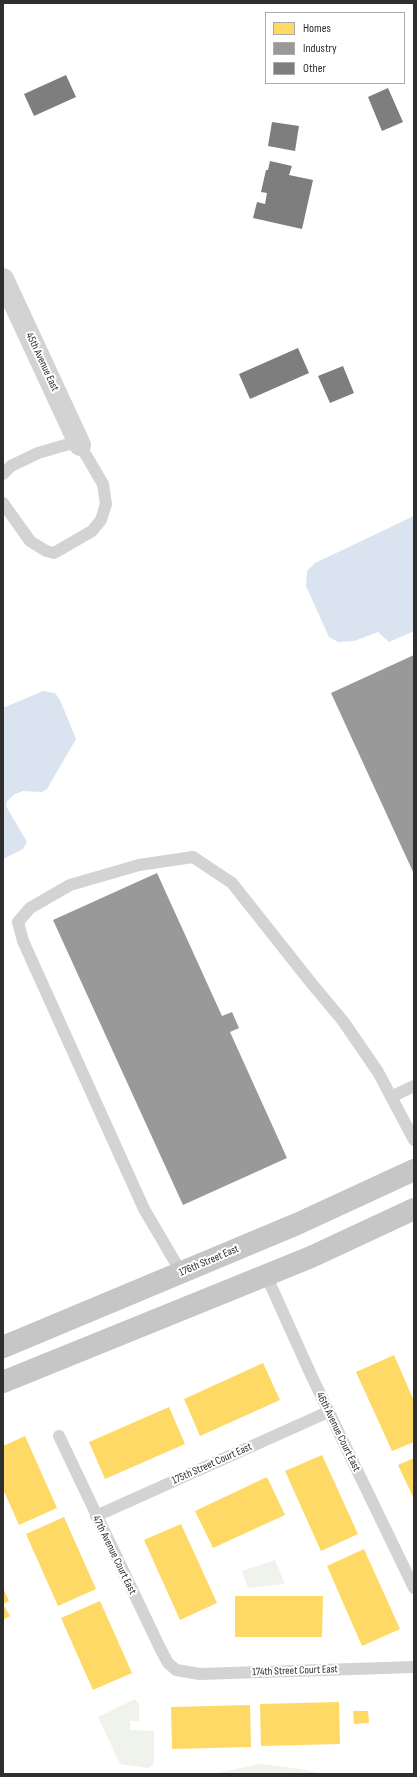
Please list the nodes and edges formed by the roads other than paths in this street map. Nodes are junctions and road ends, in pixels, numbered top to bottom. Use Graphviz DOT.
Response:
graph roads {
  1 [pos="3,279"];
  2 [pos="80,444"];
  3 [pos="3,474"];
  4 [pos="3,503"];
  5 [pos="414,1086"];
  6 [pos="391,1097"];
  7 [pos="414,1140"];
  8 [pos="414,1170"];
  9 [pos="414,1209"];
  10 [pos="181,1272"];
  11 [pos="266,1275"];
  12 [pos="3,1347"];
  13 [pos="3,1382"];
  14 [pos="328,1412"];
  15 [pos="59,1436"];
  16 [pos="96,1516"];
  17 [pos="414,1588"];
  18 [pos="414,1667"];
  19 [pos="176,1670"];
  1 -- 2 [label="street, 45th Avenue East"];
  2 -- 3 [label="lane"];
  2 -- 4 [label="lane"];
  5 -- 6 [label="lane"];
  6 -- 7 [label="lane"];
  6 -- 10 [label="lane"];
  8 -- 10 [label="main road, 176th Street East"];
  9 -- 11 [label="main road"];
  10 -- 12 [label="main road, 176th Street East"];
  11 -- 13 [label="main road"];
  11 -- 14 [label="lane, 46th Avenue Court East"];
  14 -- 16 [label="lane, 175th Street Court East"];
  14 -- 17 [label="lane, 46th Avenue Court East"];
  15 -- 16 [label="lane, 47th Avenue Court East"];
  16 -- 19 [label="lane, 47th Avenue Court East"];
  18 -- 19 [label="lane, 174th Street Court East"];
}
